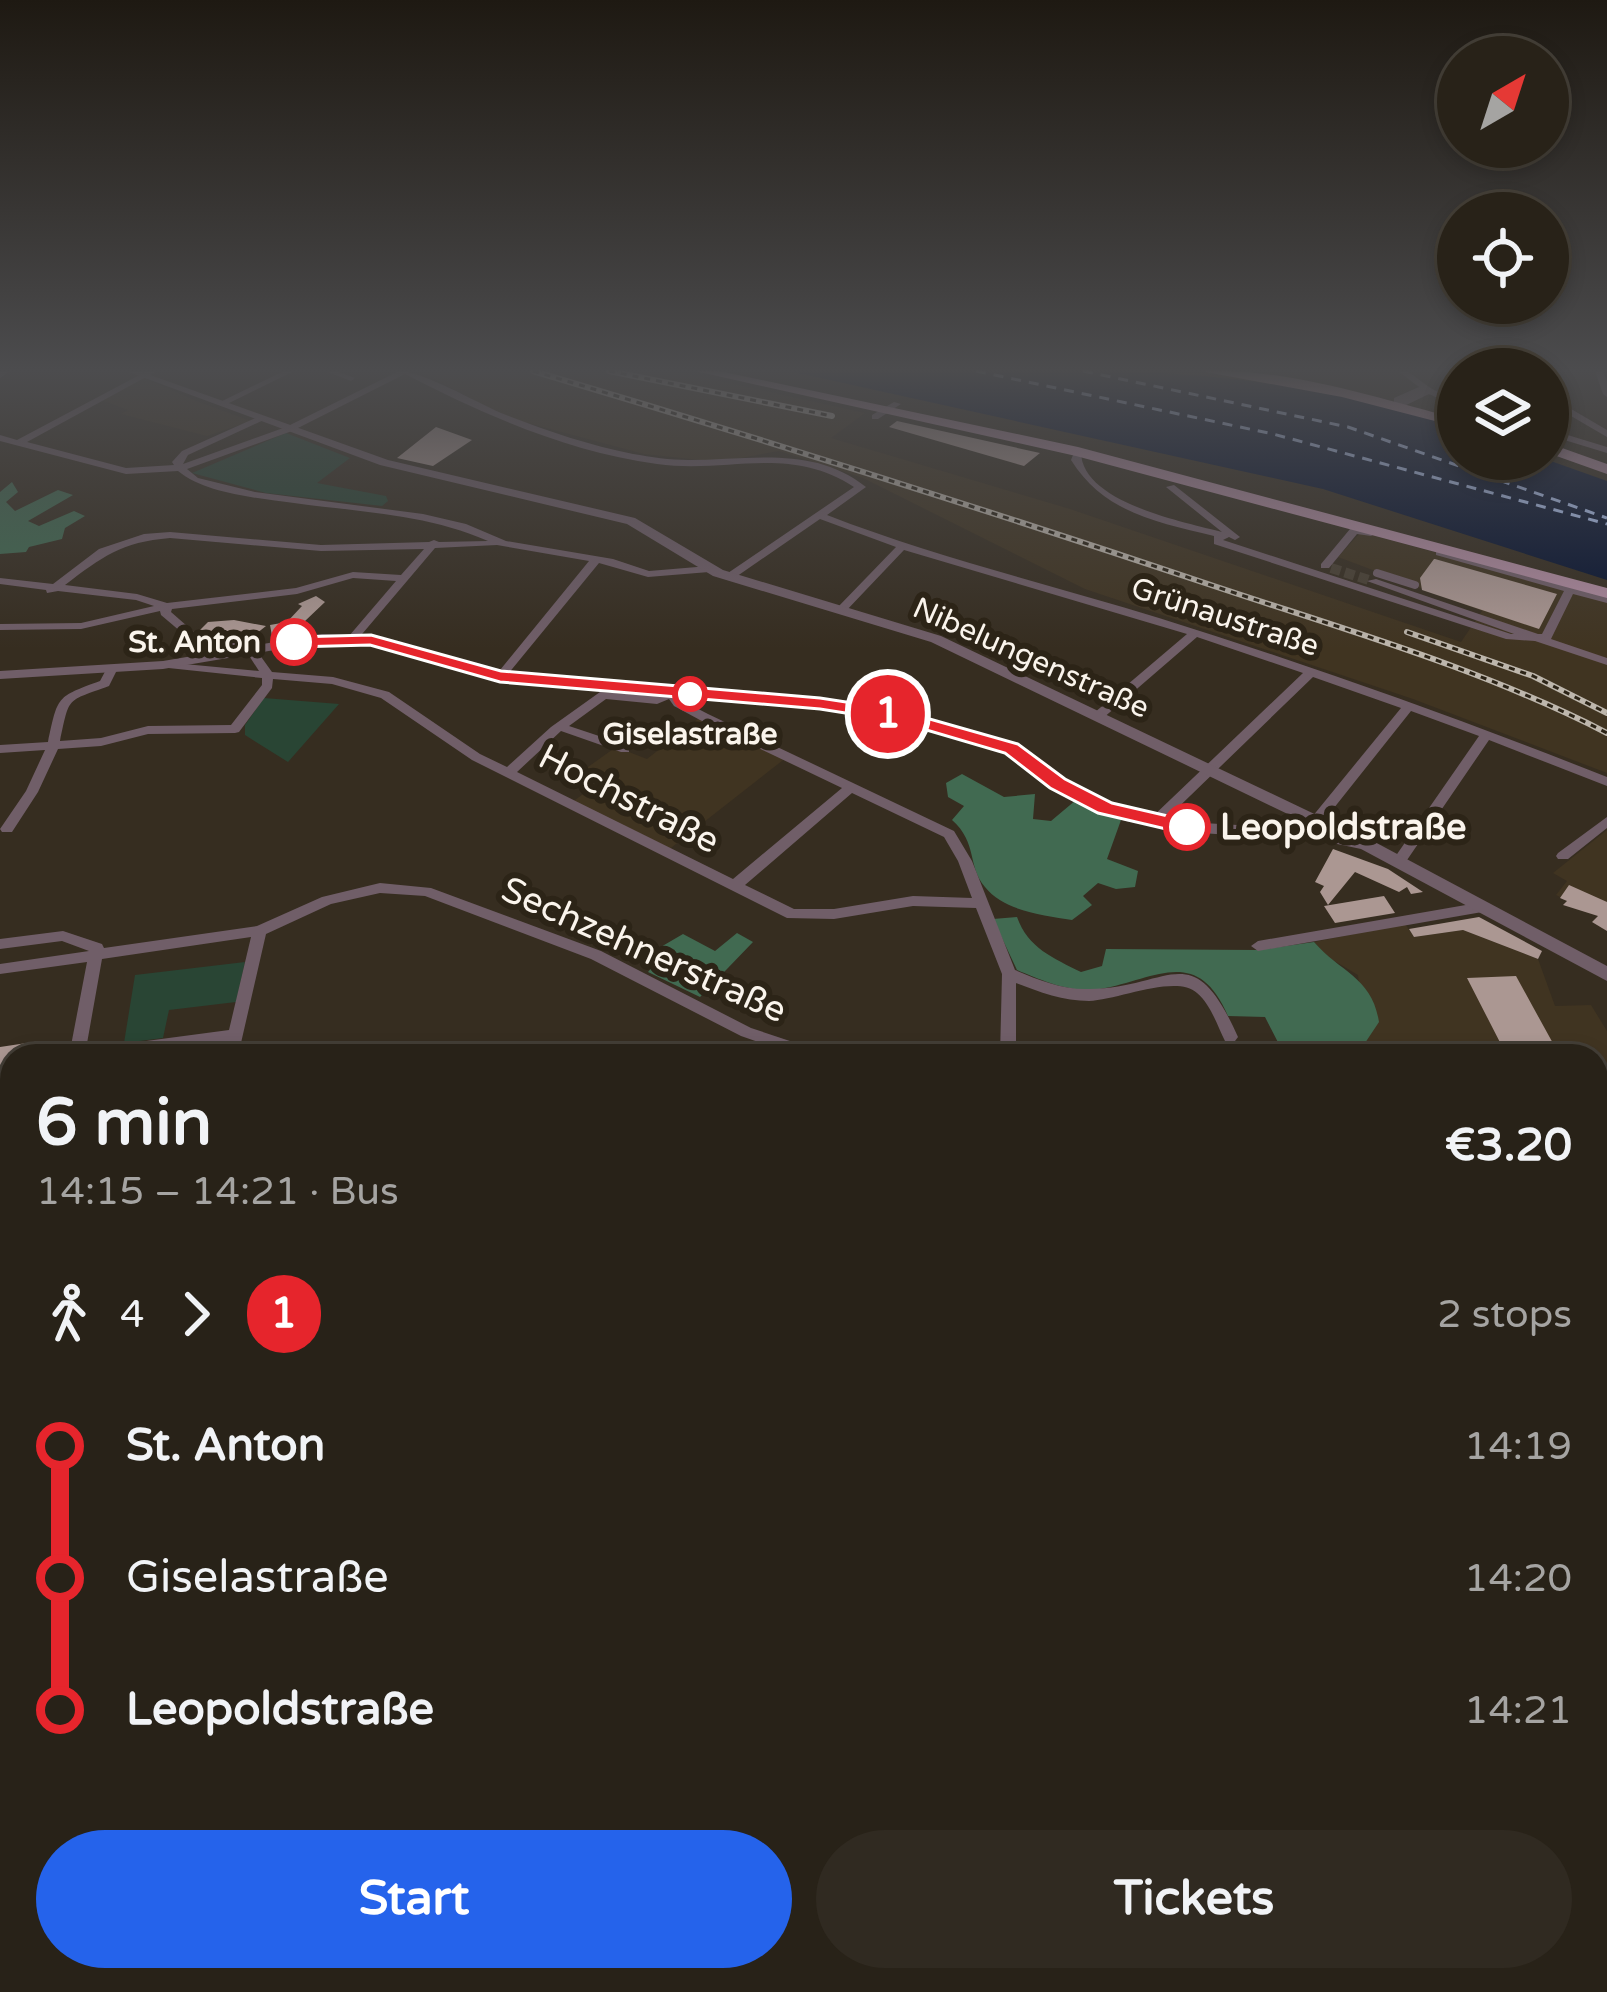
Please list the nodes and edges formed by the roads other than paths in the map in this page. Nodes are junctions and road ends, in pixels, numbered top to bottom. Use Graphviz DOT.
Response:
graph roads {
  1 [pos="100,464"];
  2 [pos="178,464"];
  3 [pos="191,464"];
  4 [pos="392,464"];
  5 [pos="802,464"];
  6 [pos="1078,464"];
  7 [pos="1137,464"];
  8 [pos="1577,464"];
  9 [pos="180,468"];
  10 [pos="1607,472"];
  11 [pos="1171,487"];
  12 [pos="821,516"];
  13 [pos="1219,535"];
  14 [pos="1237,540"];
  15 [pos="434,543"];
  16 [pos="503,544"];
  17 [pos="900,549"];
  18 [pos="596,560"];
  19 [pos="710,569"];
  20 [pos="729,577"];
  21 [pos="1375,577"];
  22 [pos="401,578"];
  23 [pos="0,581"];
  24 [pos="1414,585"];
  25 [pos="1570,590"];
  26 [pos="51,591"];
  27 [pos="1607,593"];
  28 [pos="167,606"];
  29 [pos="841,610"];
  30 [pos="0,627"];
  31 [pos="1195,633"];
  32 [pos="353,638"];
  33 [pos="1546,638"];
  34 [pos="211,642"];
  35 [pos="250,650"];
  36 [pos="204,658"];
  37 [pos="1607,662"];
  38 [pos="163,665"];
  39 [pos="112,668"];
  40 [pos="267,673"];
  41 [pos="1309,674"];
  42 [pos="0,675"];
  43 [pos="500,677"];
  44 [pos="672,693"];
  45 [pos="1409,706"];
  46 [pos="1098,716"];
  47 [pos="560,727"];
  48 [pos="1486,735"];
  49 [pos="53,746"];
  50 [pos="0,749"];
  51 [pos="625,749"];
  52 [pos="1209,768"];
  53 [pos="511,771"];
  54 [pos="1607,782"];
  55 [pos="851,787"];
  56 [pos="1309,816"];
  57 [pos="1607,821"];
  58 [pos="1154,823"];
  59 [pos="7,829"];
  60 [pos="1298,835"];
  61 [pos="1354,841"];
  62 [pos="1563,856"];
  63 [pos="1400,860"];
  64 [pos="734,886"];
  65 [pos="979,903"];
  66 [pos="1483,907"];
  67 [pos="260,932"];
  68 [pos="0,944"];
  69 [pos="1258,946"];
  70 [pos="98,954"];
  71 [pos="0,969"];
  72 [pos="1009,974"];
  73 [pos="1607,974"];
  74 [pos="235,1035"];
  75 [pos="1230,1037"];
  76 [pos="80,1044"];
  77 [pos="168,1044"];
  78 [pos="233,1044"];
  79 [pos="782,1044"];
  80 [pos="1008,1044"];
  1 -- 9 [label="street"];
  2 -- 9 [label="street"];
  3 -- 9 [label="street"];
  4 -- 19 [label="street, Nibelungenstraße"];
  5 -- 12 [label="street"];
  6 -- 13 [label="street"];
  7 -- 27 [label="main road"];
  8 -- 10 [label="main road"];
  9 -- 16 [label="street"];
  11 -- 14 [label="street"];
  12 -- 17 [label="street, Grünaustraße"];
  12 -- 20 [label="street"];
  13 -- 14 [label="street"];
  13 -- 33 [label="street"];
  14 -- 25 [label="street"];
  15 -- 16 [label="street"];
  15 -- 22 [label="street"];
  15 -- 26 [label="street"];
  16 -- 18 [label="street"];
  17 -- 29 [label="street"];
  17 -- 31 [label="street, Grünaustraße"];
  18 -- 19 [label="street"];
  18 -- 43 [label="street"];
  19 -- 20 [label="street, Nibelungenstraße"];
  20 -- 29 [label="street, Nibelungenstraße"];
  21 -- 24 [label="street"];
  21 -- 33 [label="street"];
  22 -- 28 [label="street"];
  22 -- 32 [label="street"];
  23 -- 26 [label="street"];
  25 -- 27 [label="street"];
  25 -- 33 [label="street"];
  26 -- 28 [label="street"];
  28 -- 30 [label="street"];
  28 -- 34 [label="street"];
  29 -- 46 [label="street, Nibelungenstraße"];
  31 -- 41 [label="street, Grünaustraße"];
  31 -- 46 [label="street"];
  32 -- 35 [label="street"];
  32 -- 43 [label="street"];
  33 -- 37 [label="street"];
  34 -- 35 [label="street"];
  34 -- 36 [label="street"];
  35 -- 36 [label="street"];
  35 -- 40 [label="street"];
  36 -- 38 [label="street"];
  38 -- 39 [label="street"];
  38 -- 40 [label="street, Hochstraße"];
  39 -- 42 [label="street"];
  39 -- 49 [label="street"];
  40 -- 49 [label="street"];
  40 -- 53 [label="street, Hochstraße"];
  41 -- 45 [label="street, Grünaustraße"];
  41 -- 52 [label="street"];
  43 -- 44 [label="street"];
  44 -- 47 [label="street"];
  44 -- 55 [label="street"];
  44 -- 58 [label="street"];
  45 -- 48 [label="street, Grünaustraße"];
  45 -- 56 [label="street"];
  46 -- 52 [label="street, Nibelungenstraße"];
  47 -- 51 [label="street"];
  47 -- 53 [label="street"];
  48 -- 54 [label="street, Grünaustraße"];
  48 -- 63 [label="street"];
  49 -- 50 [label="street"];
  49 -- 59 [label="street"];
  52 -- 56 [label="street, Nibelungenstraße"];
  52 -- 58 [label="street"];
  53 -- 64 [label="street, Hochstraße"];
  55 -- 64 [label="street"];
  55 -- 65 [label="street"];
  56 -- 60 [label="street"];
  56 -- 61 [label="street, Nibelungenstraße"];
  57 -- 62 [label="street"];
  58 -- 60 [label="street"];
  60 -- 61 [label="street"];
  61 -- 63 [label="street"];
  63 -- 66 [label="street"];
  64 -- 65 [label="street, Hochstraße"];
  65 -- 72 [label="street"];
  66 -- 69 [label="street"];
  66 -- 73 [label="street"];
  67 -- 70 [label="street, Sechzehnerstraße"];
  67 -- 74 [label="street"];
  67 -- 79 [label="street, Sechzehnerstraße"];
  68 -- 70 [label="street, Sechzehnerstraße"];
  70 -- 71 [label="street, Sechzehnerstraße"];
  70 -- 76 [label="street"];
  72 -- 75 [label="street"];
  72 -- 80 [label="street"];
  74 -- 77 [label="street"];
  74 -- 78 [label="street"];
}
